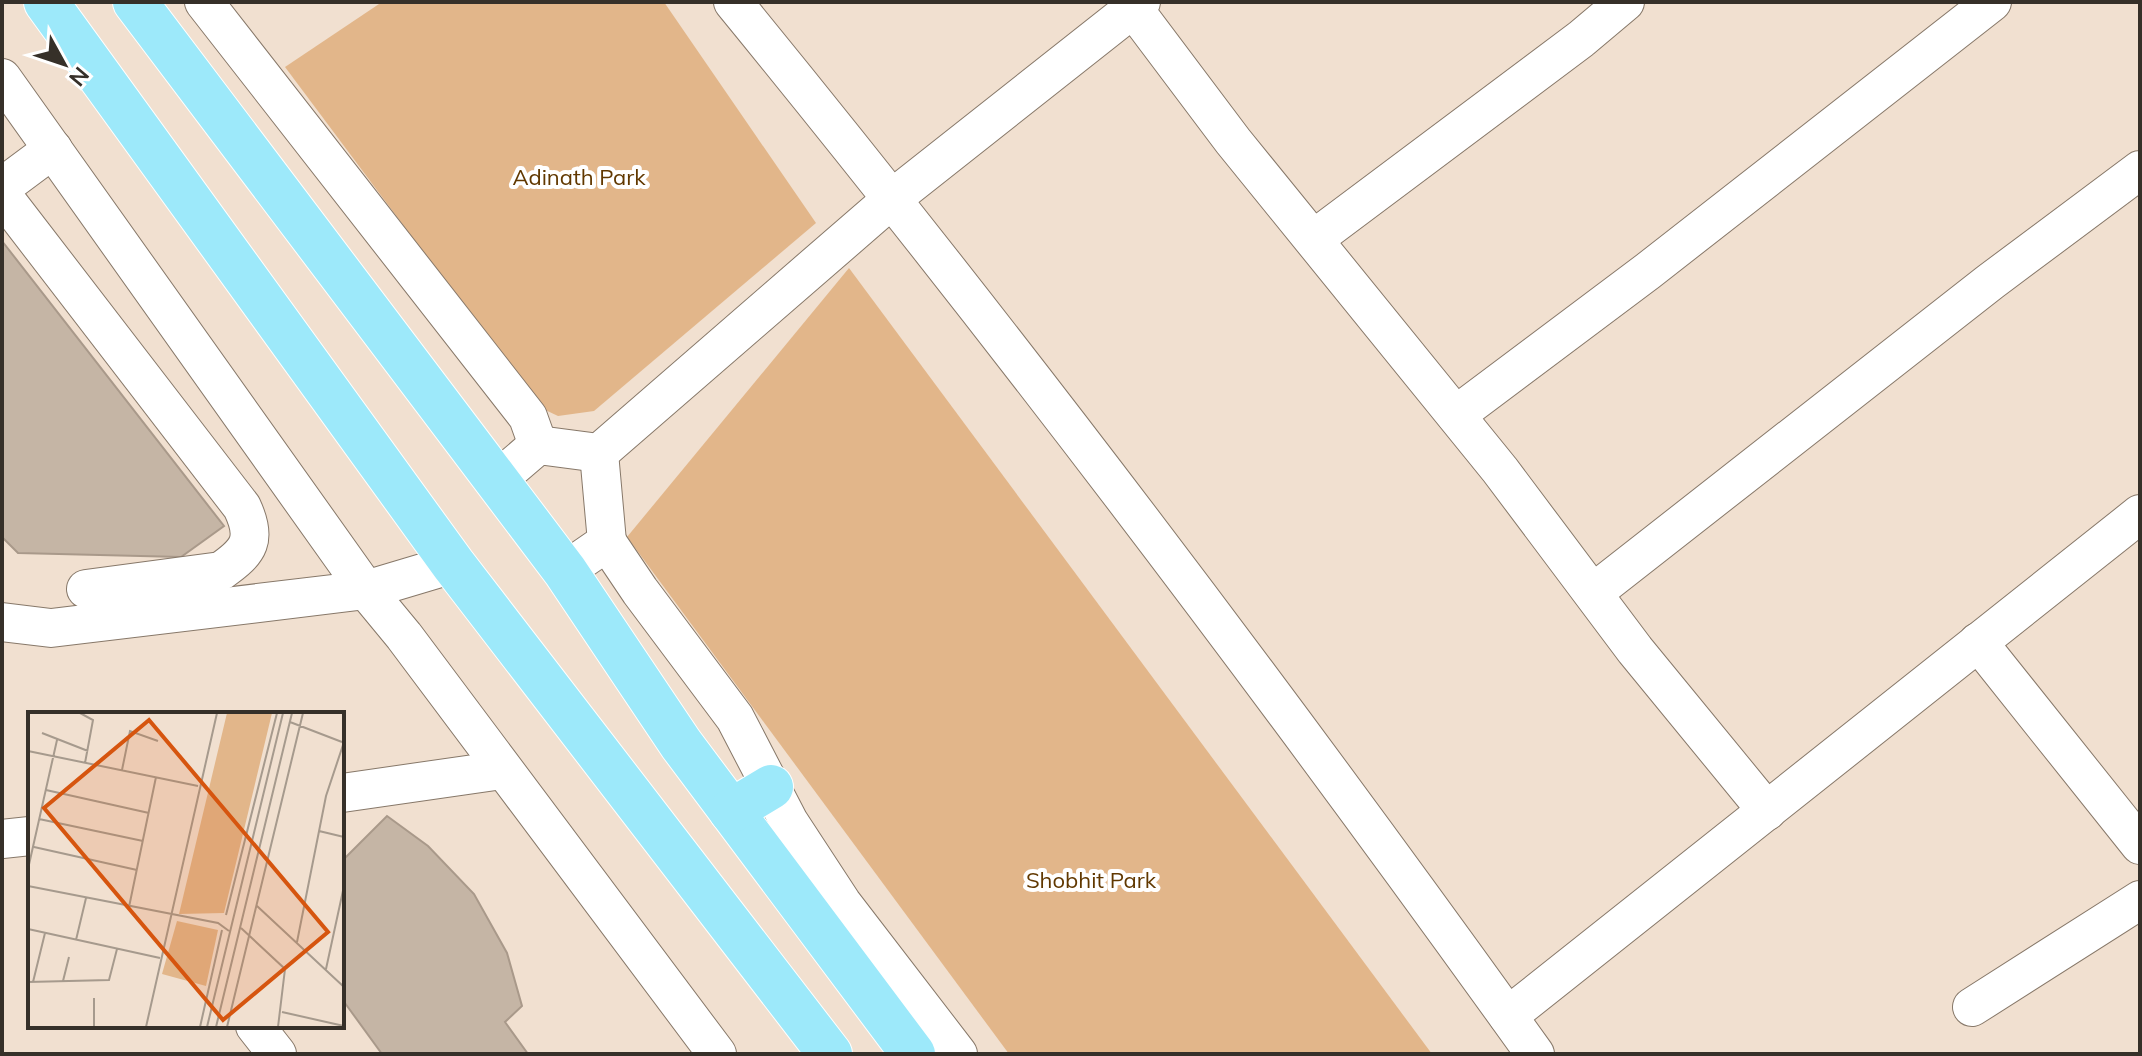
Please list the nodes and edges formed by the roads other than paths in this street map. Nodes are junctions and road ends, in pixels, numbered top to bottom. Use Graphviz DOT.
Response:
graph roads {
  1 [pos="46,2"];
  2 [pos="135,2"];
  3 [pos="204,2"];
  4 [pos="733,2"];
  5 [pos="1625,2"];
  6 [pos="1992,2"];
  7 [pos="1137,5"];
  8 [pos="2,78"];
  9 [pos="53,149"];
  10 [pos="2140,170"];
  11 [pos="2,187"];
  12 [pos="2,195"];
  13 [pos="893,198"];
  14 [pos="1314,239"];
  15 [pos="1456,415"];
  16 [pos="538,445"];
  17 [pos="599,453"];
  18 [pos="496,481"];
  19 [pos="2140,514"];
  20 [pos="607,542"];
  21 [pos="453,564"];
  22 [pos="565,571"];
  23 [pos="86,589"];
  24 [pos="366,590"];
  25 [pos="1593,593"];
  26 [pos="2,622"];
  27 [pos="1978,642"];
  28 [pos="502,770"];
  29 [pos="771,787"];
  30 [pos="344,793"];
  31 [pos="731,811"];
  32 [pos="1767,811"];
  33 [pos="28,836"];
  34 [pos="2,839"];
  35 [pos="2140,845"];
  36 [pos="2140,900"];
  37 [pos="1972,1007"];
  38 [pos="1508,1016"];
  39 [pos="257,1028"];
  40 [pos="277,1054"];
  41 [pos="717,1054"];
  42 [pos="830,1054"];
  43 [pos="913,1054"];
  44 [pos="958,1054"];
  45 [pos="1535,1054"];
  1 -- 21 [label="main road"];
  2 -- 18 [label="main road"];
  3 -- 16 [label="street"];
  4 -- 13 [label="street"];
  5 -- 14 [label="street"];
  6 -- 15 [label="street"];
  7 -- 13 [label="street"];
  7 -- 14 [label="street"];
  8 -- 9 [label="street"];
  9 -- 11 [label="street"];
  9 -- 24 [label="street"];
  10 -- 25 [label="street"];
  12 -- 23 [label="street"];
  13 -- 17 [label="street"];
  13 -- 38 [label="street"];
  14 -- 15 [label="street"];
  15 -- 25 [label="street"];
  16 -- 17 [label="street"];
  16 -- 18 [label="street"];
  17 -- 20 [label="street"];
  18 -- 22 [label="main road"];
  19 -- 27 [label="street"];
  20 -- 22 [label="street"];
  20 -- 29 [label="street"];
  21 -- 24 [label="street"];
  21 -- 42 [label="main road"];
  22 -- 31 [label="main road"];
  24 -- 26 [label="street"];
  24 -- 28 [label="street"];
  25 -- 32 [label="street"];
  27 -- 32 [label="street"];
  27 -- 35 [label="street"];
  28 -- 30 [label="street"];
  28 -- 41 [label="street"];
  29 -- 31 [label="main road"];
  29 -- 44 [label="street"];
  31 -- 43 [label="main road"];
  32 -- 38 [label="street"];
  33 -- 34 [label="street"];
  36 -- 37 [label="street"];
  38 -- 45 [label="street"];
  39 -- 40 [label="street"];
}
